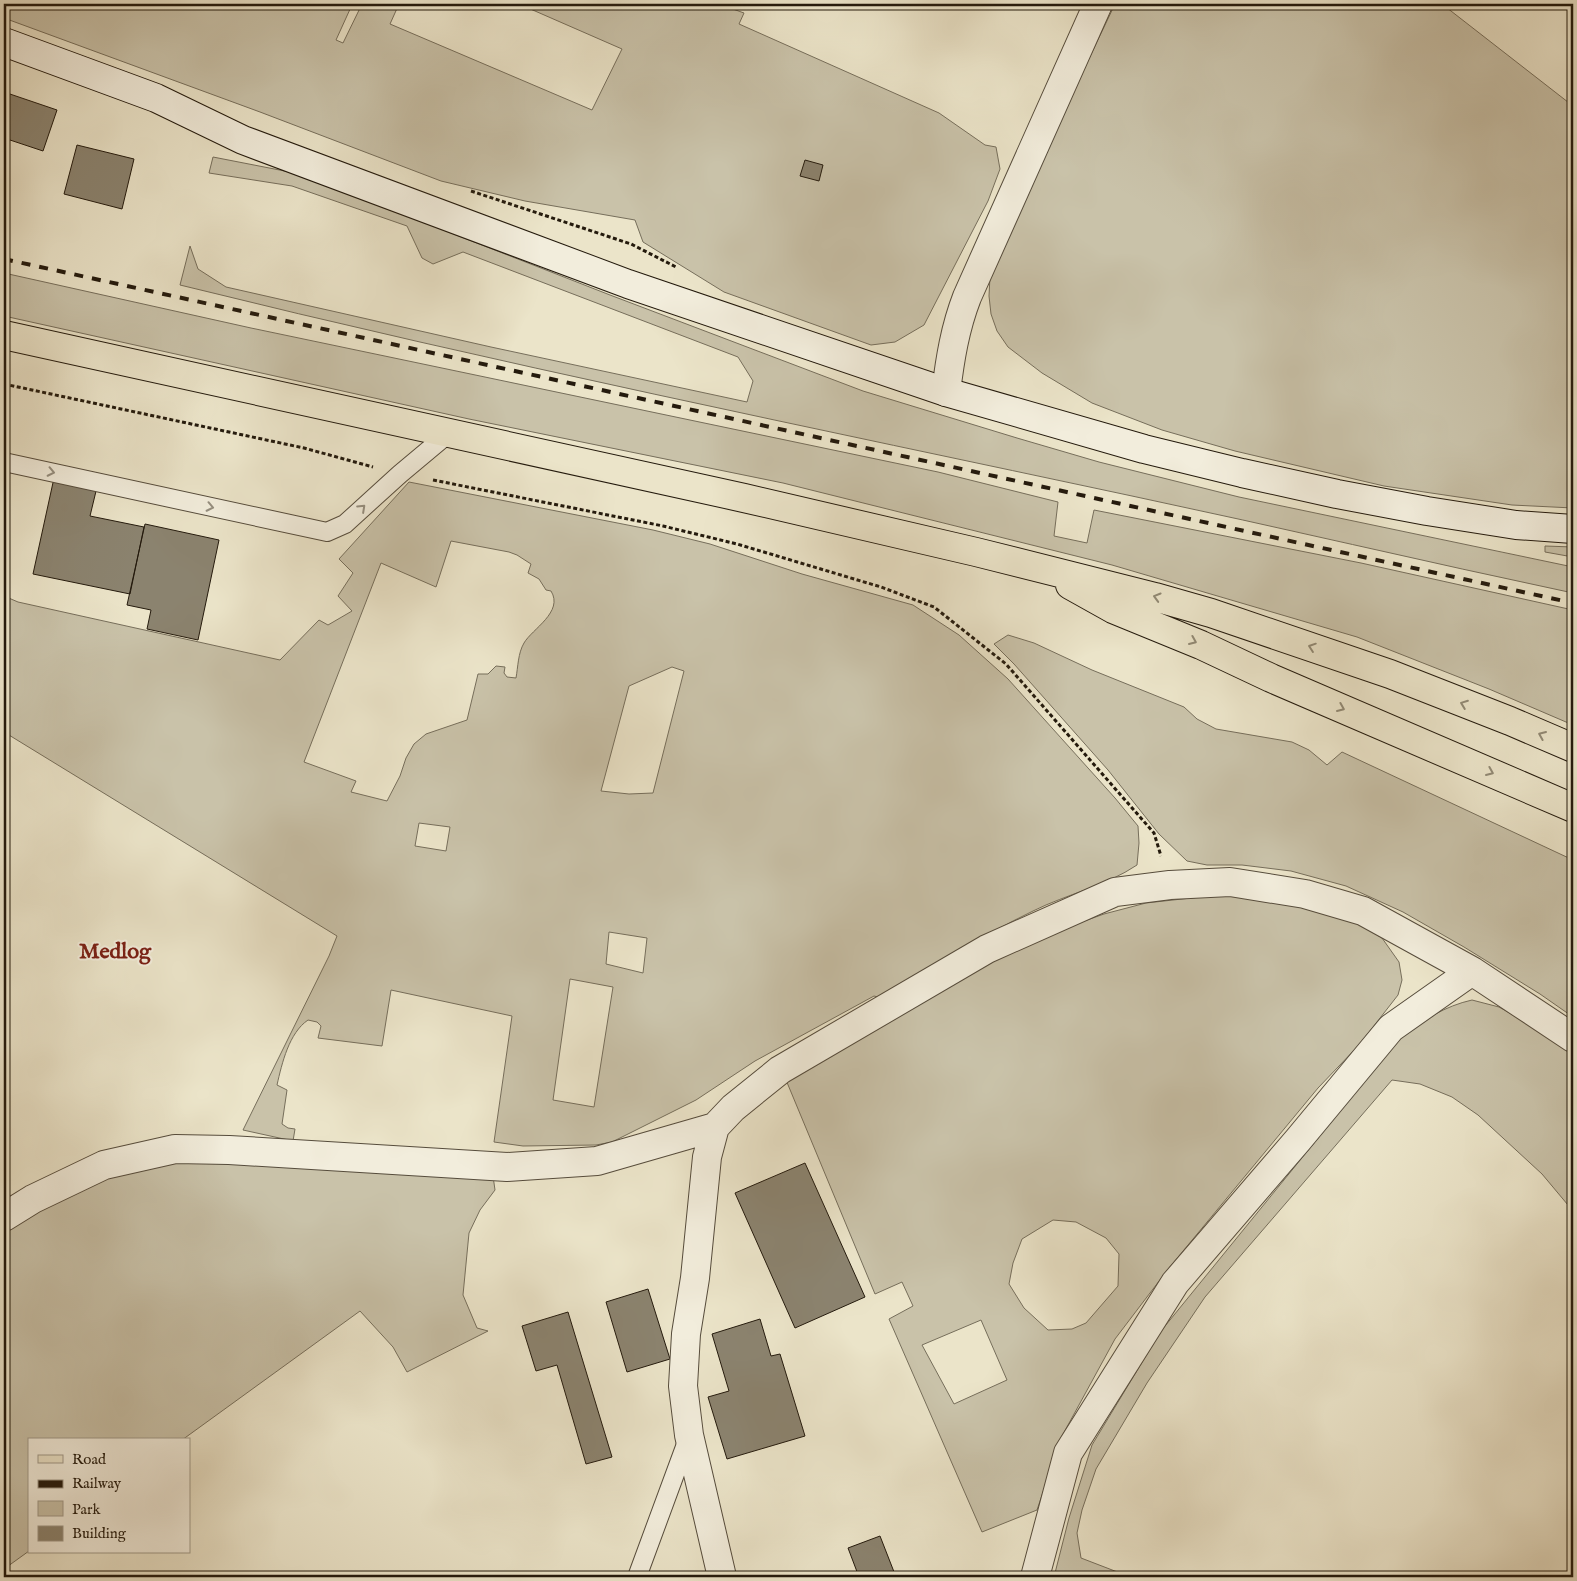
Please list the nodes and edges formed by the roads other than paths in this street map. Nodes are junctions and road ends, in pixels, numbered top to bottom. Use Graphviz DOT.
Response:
graph roads {
  1 [pos="1098,4"];
  2 [pos="4,42"];
  3 [pos="4,335"];
  4 [pos="946,392"];
  5 [pos="448,433"];
  6 [pos="4,462"];
  7 [pos="1573,529"];
  8 [pos="1038,568"];
  9 [pos="1573,748"];
  10 [pos="1573,808"];
  11 [pos="1472,971"];
  12 [pos="1573,1038"];
  13 [pos="715,1126"];
  14 [pos="4,1217"];
  15 [pos="689,1435"];
  16 [pos="636,1577"];
  17 [pos="722,1577"];
  18 [pos="1035,1577"];
  1 -- 4 [label="street"];
  2 -- 4 [label="street"];
  3 -- 5 [label="main road"];
  4 -- 7 [label="street"];
  6 -- 5 [label="lane, one-way"];
  5 -- 8 [label="main road"];
  9 -- 8 [label="main road, one-way"];
  8 -- 10 [label="main road, one-way"];
  11 -- 12 [label="street"];
  11 -- 13 [label="street"];
  11 -- 18 [label="street"];
  13 -- 14 [label="street"];
  13 -- 15 [label="street"];
  15 -- 16 [label="lane"];
  15 -- 17 [label="street"];
}
